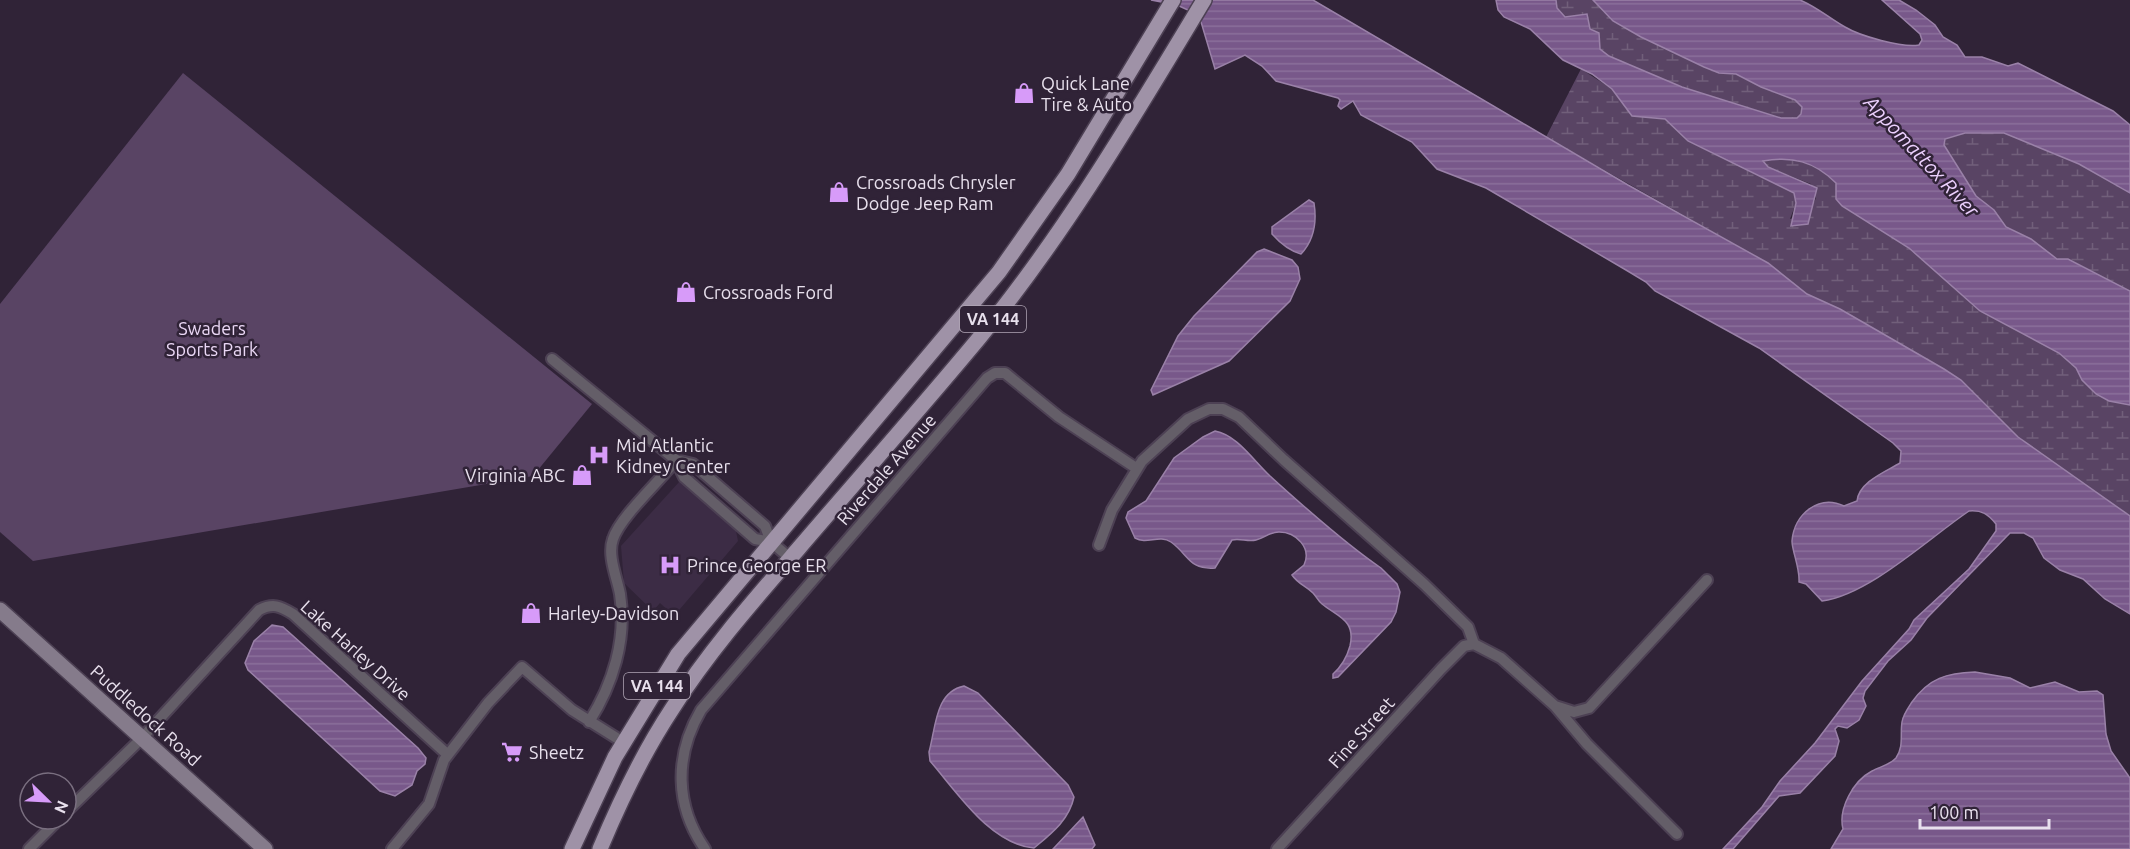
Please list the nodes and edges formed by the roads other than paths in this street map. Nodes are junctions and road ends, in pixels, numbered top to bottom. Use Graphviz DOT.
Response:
graph roads {
  1 [pos="1173,0"];
  2 [pos="1204,0"];
  3 [pos="552,358"];
  4 [pos="676,460"];
  5 [pos="1136,468"];
  6 [pos="771,542"];
  7 [pos="1099,546"];
  8 [pos="790,558"];
  9 [pos="1707,580"];
  10 [pos="0,610"];
  11 [pos="1474,644"];
  12 [pos="1555,706"];
  13 [pos="589,722"];
  14 [pos="142,738"];
  15 [pos="623,742"];
  16 [pos="448,755"];
  17 [pos="78,800"];
  18 [pos="47,831"];
  19 [pos="1677,834"];
  20 [pos="28,849"];
  21 [pos="265,849"];
  22 [pos="392,849"];
  23 [pos="572,849"];
  24 [pos="600,849"];
  25 [pos="705,849"];
  26 [pos="1276,849"];
  1 -- 6 [label="main road, VA 144"];
  2 -- 8 [label="main road, VA 144"];
  3 -- 4 [label="street"];
  4 -- 6 [label="street"];
  4 -- 6 [label="street"];
  4 -- 13 [label="street"];
  5 -- 7 [label="street"];
  5 -- 11 [label="street"];
  5 -- 25 [label="street, Riverdale Avenue"];
  6 -- 8 [label="street"];
  6 -- 15 [label="main road, VA 144"];
  8 -- 24 [label="main road, VA 144"];
  9 -- 12 [label="street"];
  10 -- 14 [label="main road, Puddledock Road"];
  11 -- 12 [label="street"];
  11 -- 26 [label="street, Fine Street"];
  12 -- 19 [label="street"];
  13 -- 15 [label="street"];
  13 -- 16 [label="street"];
  14 -- 16 [label="street, Lake Harley Drive"];
  14 -- 17 [label="street"];
  14 -- 21 [label="main road, Puddledock Road"];
  15 -- 23 [label="main road, VA 144"];
  16 -- 22 [label="street"];
  18 -- 20 [label="street"];
}
